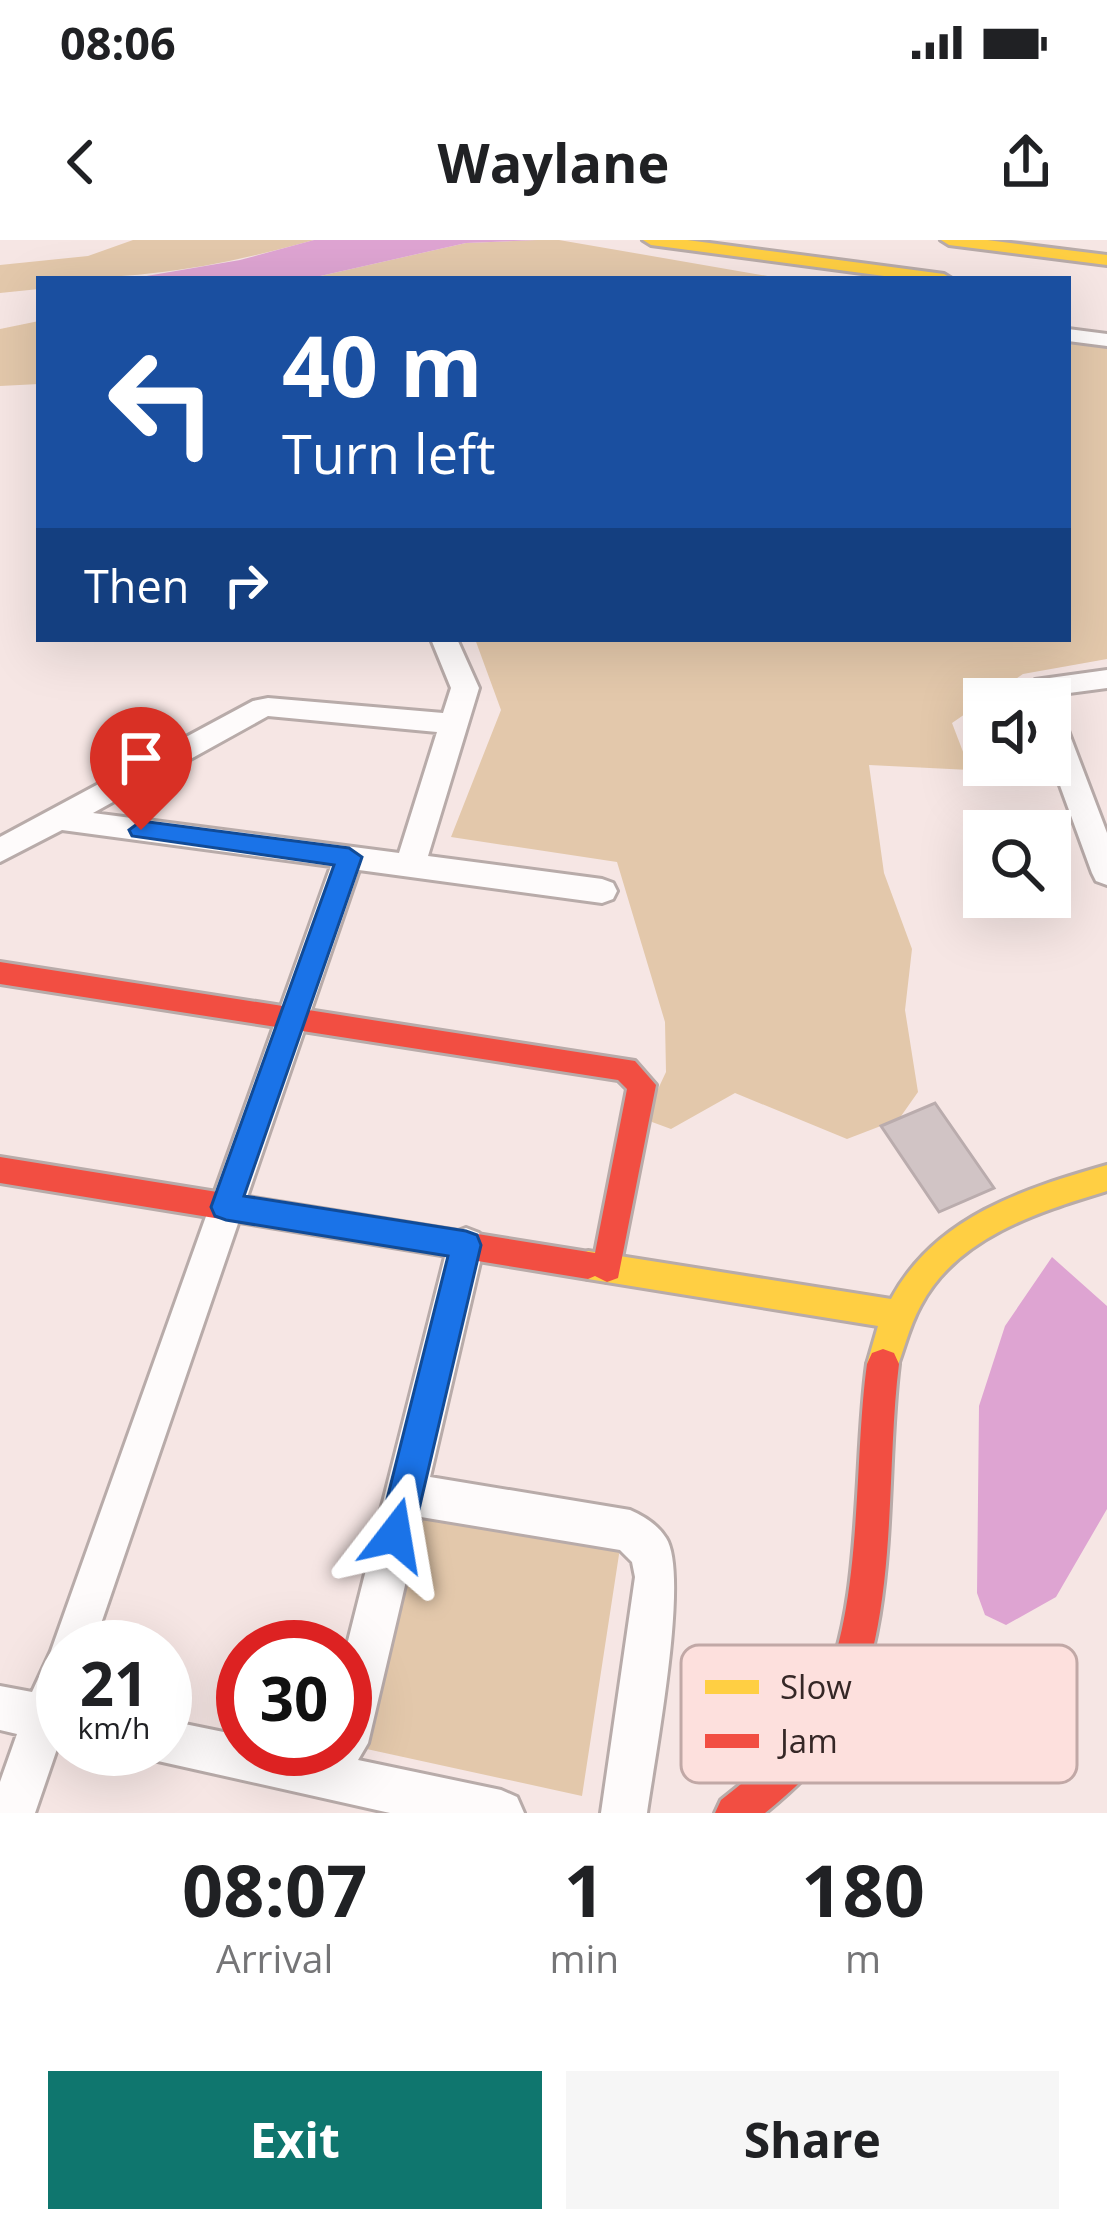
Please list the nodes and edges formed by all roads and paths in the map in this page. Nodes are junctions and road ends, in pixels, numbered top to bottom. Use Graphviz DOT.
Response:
graph roads {
  1 [pos="651,240"];
  2 [pos="949,240"];
  3 [pos="1107,260"];
  4 [pos="921,276"];
  5 [pos="1071,335"];
  6 [pos="1107,340"];
  7 [pos="445,642"];
  8 [pos="1107,679"];
  9 [pos="1071,683"];
  10 [pos="457,724"];
  11 [pos="1071,776"];
  12 [pos="1076,790"];
  13 [pos="1107,793"];
  14 [pos="58,819"];
  15 [pos="0,851"];
  16 [pos="349,857"];
  17 [pos="410,866"];
  18 [pos="1107,873"];
  19 [pos="602,891"];
  20 [pos="0,973"];
  21 [pos="292,1020"];
  22 [pos="0,1171"];
  23 [pos="1107,1178"];
  24 [pos="226,1207"];
  25 [pos="466,1245"];
  26 [pos="607,1268"];
  27 [pos="894,1314"];
  28 [pos="406,1494"];
  29 [pos="80,1620"];
  30 [pos="372,1634"];
  31 [pos="852,1645"];
  32 [pos="0,1708"];
  33 [pos="36,1716"];
  34 [pos="36,1760"];
  35 [pos="372,1768"];
  36 [pos="770,1783"];
  37 [pos="12,1813"];
  38 [pos="501,1813"];
  39 [pos="624,1813"];
  40 [pos="734,1813"];
  1 -- 4 [label="main road"];
  2 -- 3 [label="main road"];
  5 -- 6 [label="street"];
  7 -- 10 [label="street"];
  8 -- 9 [label="street"];
  10 -- 14 [label="street"];
  10 -- 17 [label="street"];
  11 -- 12 [label="street"];
  12 -- 13 [label="street"];
  12 -- 18 [label="street"];
  14 -- 15 [label="street"];
  14 -- 16 [label="street"];
  16 -- 17 [label="street"];
  16 -- 21 [label="street"];
  17 -- 19 [label="street"];
  20 -- 21 [label="main road"];
  21 -- 24 [label="street"];
  21 -- 26 [label="main road"];
  22 -- 24 [label="main road"];
  23 -- 27 [label="main road"];
  24 -- 25 [label="main road"];
  24 -- 29 [label="street"];
  25 -- 26 [label="main road"];
  25 -- 28 [label="street"];
  26 -- 27 [label="main road"];
  27 -- 31 [label="main road"];
  28 -- 30 [label="street"];
  28 -- 39 [label="street"];
  32 -- 33 [label="street"];
  34 -- 37 [label="street"];
  35 -- 38 [label="street"];
  36 -- 40 [label="main road"];
}
